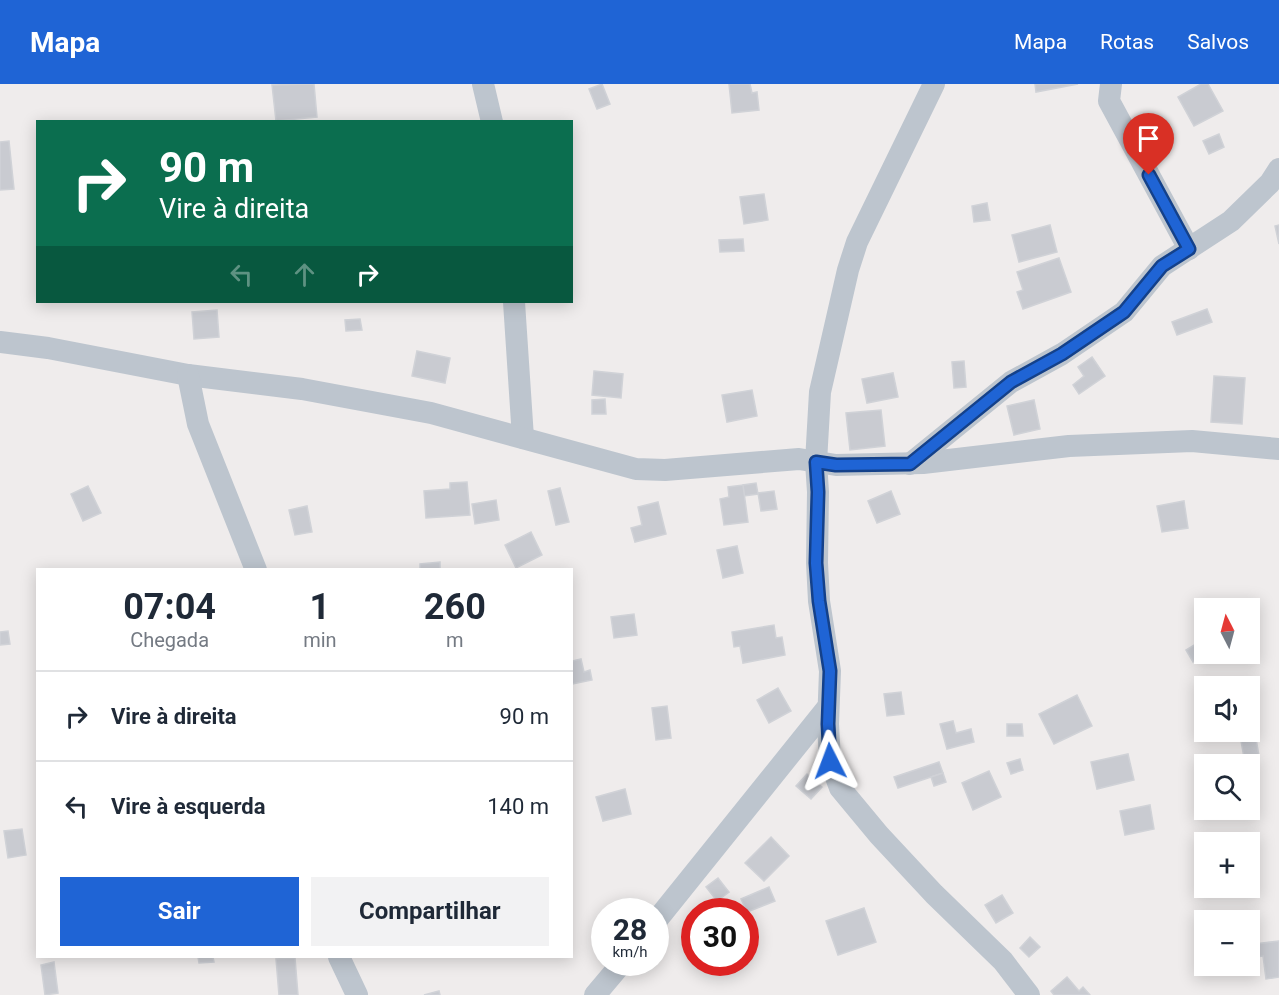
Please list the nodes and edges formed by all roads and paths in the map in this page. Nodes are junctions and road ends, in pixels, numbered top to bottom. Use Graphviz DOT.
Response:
graph roads {
  1 [pos="483,84"];
  2 [pos="934,84"];
  3 [pos="1112,84"];
  4 [pos="492,120"];
  5 [pos="1279,169"];
  6 [pos="1189,249"];
  7 [pos="514,303"];
  8 [pos="0,342"];
  9 [pos="188,375"];
  10 [pos="523,438"];
  11 [pos="1279,449"];
  12 [pos="816,462"];
  13 [pos="910,464"];
  14 [pos="255,568"];
  15 [pos="828,707"];
  16 [pos="669,905"];
  17 [pos="339,958"];
  18 [pos="611,976"];
  19 [pos="357,995"];
  20 [pos="595,995"];
  21 [pos="1029,995"];
  1 -- 4 [label="street"];
  2 -- 12 [label="street"];
  3 -- 6 [label="street"];
  5 -- 6 [label="street"];
  6 -- 13 [label="street"];
  7 -- 10 [label="street"];
  8 -- 9 [label="street"];
  9 -- 10 [label="street"];
  9 -- 14 [label="street"];
  10 -- 12 [label="street"];
  11 -- 13 [label="street"];
  12 -- 13 [label="street"];
  12 -- 15 [label="street"];
  15 -- 16 [label="street"];
  15 -- 21 [label="street"];
  17 -- 19 [label="street"];
  18 -- 20 [label="street"];
}
